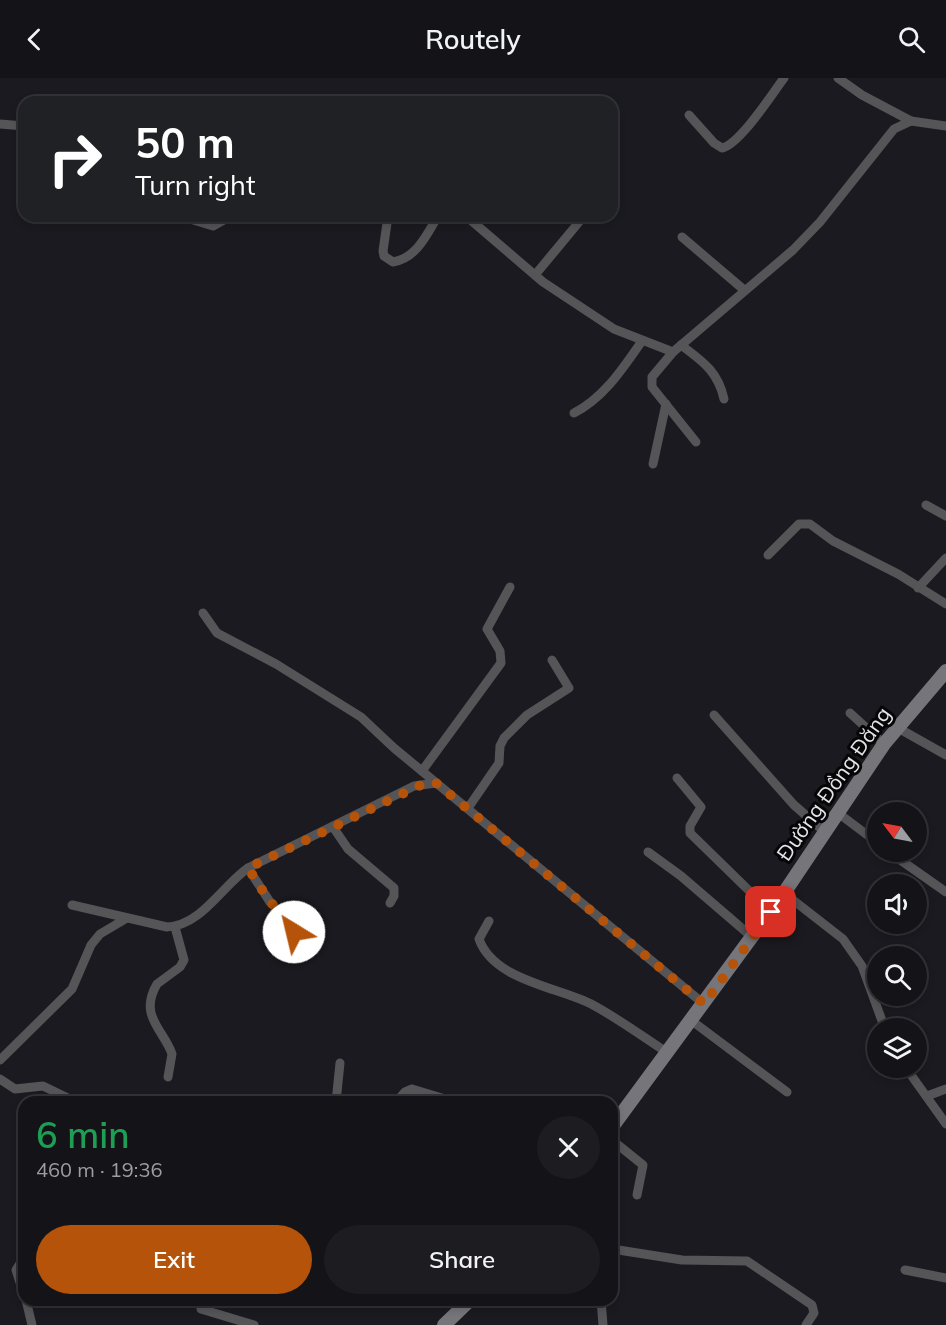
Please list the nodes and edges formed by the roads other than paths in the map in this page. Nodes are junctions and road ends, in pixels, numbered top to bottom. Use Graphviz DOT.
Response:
graph roads {
  1 [pos="784,78"];
  2 [pos="838,78"];
  3 [pos="689,115"];
  4 [pos="911,121"];
  5 [pos="0,123"];
  6 [pos="18,125"];
  7 [pos="946,126"];
  8 [pos="200,222"];
  9 [pos="220,222"];
  10 [pos="387,222"];
  11 [pos="434,222"];
  12 [pos="473,222"];
  13 [pos="579,222"];
  14 [pos="682,237"];
  15 [pos="535,275"];
  16 [pos="744,289"];
  17 [pos="642,341"];
  18 [pos="681,345"];
  19 [pos="673,352"];
  20 [pos="724,399"];
  21 [pos="666,404"];
  22 [pos="574,413"];
  23 [pos="696,442"];
  24 [pos="652,464"];
  25 [pos="926,505"];
  26 [pos="946,516"];
  27 [pos="768,555"];
  28 [pos="946,558"];
  29 [pos="510,587"];
  30 [pos="918,588"];
  31 [pos="946,604"];
  32 [pos="203,613"];
  33 [pos="552,660"];
  34 [pos="946,671"];
  35 [pos="850,713"];
  36 [pos="714,715"];
  37 [pos="898,728"];
  38 [pos="884,744"];
  39 [pos="946,755"];
  40 [pos="422,771"];
  41 [pos="677,778"];
  42 [pos="436,783"];
  43 [pos="468,808"];
  44 [pos="838,813"];
  45 [pos="333,827"];
  46 [pos="825,832"];
  47 [pos="867,835"];
  48 [pos="648,852"];
  49 [pos="903,862"];
  50 [pos="248,868"];
  51 [pos="946,892"];
  52 [pos="784,893"];
  53 [pos="390,903"];
  54 [pos="72,906"];
  55 [pos="771,912"];
  56 [pos="127,918"];
  57 [pos="489,921"];
  58 [pos="175,927"];
  59 [pos="752,937"];
  60 [pos="292,941"];
  61 [pos="704,1004"];
  62 [pos="881,1018"];
  63 [pos="692,1021"];
  64 [pos="668,1053"];
  65 [pos="0,1060"];
  66 [pos="340,1063"];
  67 [pos="168,1077"];
  68 [pos="914,1078"];
  69 [pos="4,1083"];
  70 [pos="946,1089"];
  71 [pos="787,1092"];
  72 [pos="64,1096"];
  73 [pos="337,1096"];
  74 [pos="401,1096"];
  75 [pos="435,1096"];
  76 [pos="927,1096"];
  77 [pos="618,1119"];
  78 [pos="946,1124"];
  79 [pos="618,1145"];
  80 [pos="637,1195"];
  81 [pos="618,1250"];
  82 [pos="905,1270"];
  83 [pos="946,1278"];
  84 [pos="27,1306"];
  85 [pos="464,1306"];
  86 [pos="601,1306"];
  87 [pos="201,1309"];
  88 [pos="32,1325"];
  89 [pos="254,1325"];
  90 [pos="444,1325"];
  91 [pos="603,1325"];
  92 [pos="806,1325"];
  1 -- 3 [label="street"];
  2 -- 4 [label="street"];
  4 -- 7 [label="street"];
  4 -- 16 [label="street"];
  5 -- 6 [label="street"];
  8 -- 9 [label="street"];
  10 -- 11 [label="street"];
  12 -- 15 [label="street"];
  13 -- 15 [label="street"];
  14 -- 16 [label="street"];
  15 -- 17 [label="street"];
  16 -- 18 [label="street"];
  17 -- 19 [label="street"];
  17 -- 22 [label="street"];
  18 -- 19 [label="street"];
  18 -- 20 [label="street"];
  19 -- 21 [label="street"];
  21 -- 23 [label="street"];
  21 -- 24 [label="street"];
  25 -- 26 [label="street"];
  27 -- 30 [label="street"];
  28 -- 30 [label="street"];
  29 -- 40 [label="street"];
  30 -- 31 [label="street"];
  32 -- 40 [label="street"];
  33 -- 43 [label="street"];
  34 -- 37 [label="main road, Đường Đồng Đăng"];
  35 -- 38 [label="street"];
  36 -- 46 [label="street"];
  37 -- 38 [label="main road, Đường Đồng Đăng"];
  37 -- 39 [label="street"];
  38 -- 44 [label="main road, Đường Đồng Đăng"];
  40 -- 42 [label="street"];
  41 -- 55 [label="street"];
  42 -- 43 [label="street"];
  42 -- 45 [label="street"];
  43 -- 61 [label="street"];
  44 -- 46 [label="main road, Đường Đồng Đăng"];
  44 -- 47 [label="street"];
  45 -- 50 [label="street"];
  45 -- 53 [label="street"];
  46 -- 52 [label="main road, Đường Đồng Đăng"];
  48 -- 59 [label="street"];
  49 -- 51 [label="street"];
  50 -- 58 [label="street"];
  50 -- 60 [label="street"];
  52 -- 55 [label="main road, Đường Đồng Đăng"];
  52 -- 62 [label="street"];
  54 -- 56 [label="street"];
  55 -- 59 [label="main road, Đường Đồng Đăng"];
  56 -- 58 [label="street"];
  56 -- 65 [label="street"];
  57 -- 64 [label="street"];
  58 -- 67 [label="street"];
  59 -- 61 [label="main road, Đường Đồng Đăng"];
  61 -- 63 [label="main road, Đường Đồng Đăng"];
  63 -- 64 [label="main road, Đường Đồng Đăng"];
  63 -- 71 [label="street"];
  64 -- 77 [label="main road, Đường Đồng Đăng"];
  66 -- 73 [label="street"];
  68 -- 76 [label="street"];
  69 -- 72 [label="street"];
  70 -- 76 [label="street"];
  74 -- 75 [label="street"];
  76 -- 78 [label="street"];
  79 -- 80 [label="street"];
  81 -- 92 [label="street"];
  82 -- 83 [label="street"];
  84 -- 88 [label="street"];
  85 -- 90 [label="main road"];
  86 -- 91 [label="street"];
  87 -- 89 [label="street"];
}
